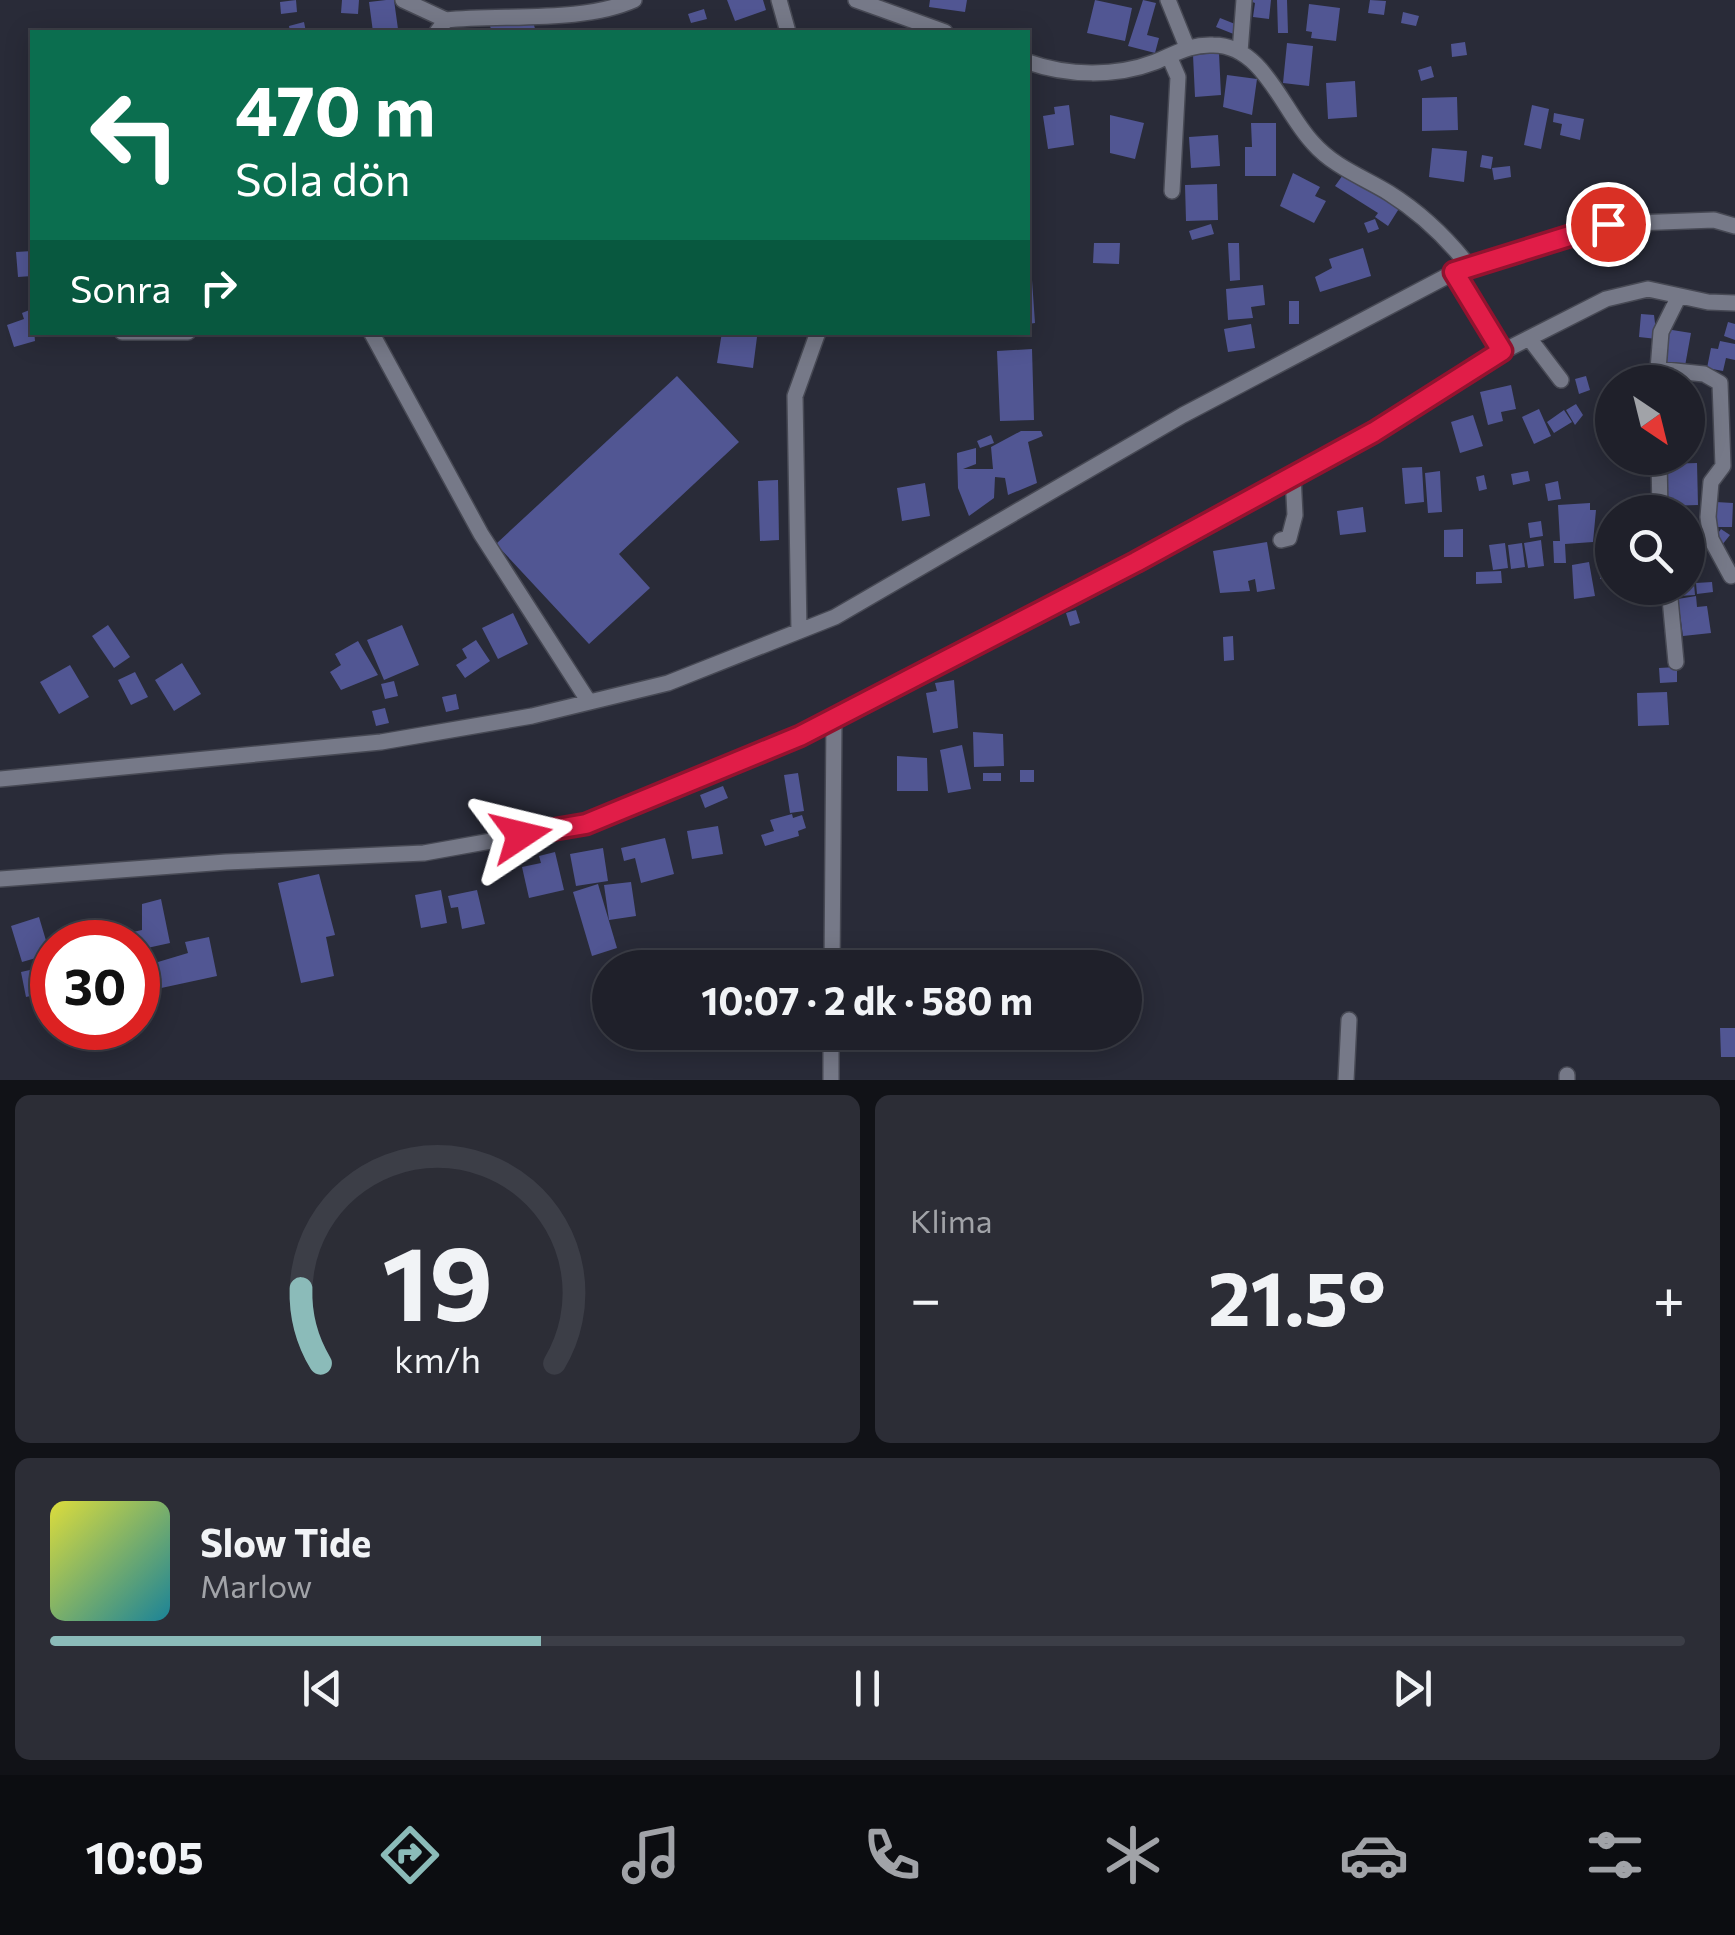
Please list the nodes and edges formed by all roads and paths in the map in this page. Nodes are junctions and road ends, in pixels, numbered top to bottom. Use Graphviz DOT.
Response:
graph roads {
  1 [pos="403,0"];
  2 [pos="634,0"];
  3 [pos="780,0"];
  4 [pos="856,0"];
  5 [pos="1168,0"];
  6 [pos="1244,0"];
  7 [pos="548,14"];
  8 [pos="441,26"];
  9 [pos="544,30"];
  10 [pos="788,30"];
  11 [pos="939,30"];
  12 [pos="1187,47"];
  13 [pos="1240,52"];
  14 [pos="1169,56"];
  15 [pos="1030,62"];
  16 [pos="1172,192"];
  17 [pos="1735,226"];
  18 [pos="1461,268"];
  19 [pos="1679,296"];
  20 [pos="1735,302"];
  21 [pos="373,335"];
  22 [pos="817,335"];
  23 [pos="1529,338"];
  24 [pos="1502,351"];
  25 [pos="1657,365"];
  26 [pos="1705,375"];
  27 [pos="1561,380"];
  28 [pos="1293,476"];
  29 [pos="1281,540"];
  30 [pos="1731,576"];
  31 [pos="1671,605"];
  32 [pos="799,631"];
  33 [pos="1676,662"];
  34 [pos="589,702"];
  35 [pos="834,719"];
  36 [pos="0,779"];
  37 [pos="0,879"];
  38 [pos="832,950"];
  39 [pos="1350,1020"];
  40 [pos="831,1050"];
  41 [pos="831,1080"];
  42 [pos="1346,1080"];
  1 -- 8 [label="street"];
  2 -- 7 [label="street"];
  3 -- 10 [label="street"];
  4 -- 11 [label="street"];
  5 -- 12 [label="street"];
  6 -- 13 [label="street"];
  7 -- 8 [label="street"];
  7 -- 9 [label="street"];
  12 -- 13 [label="street"];
  12 -- 14 [label="street"];
  13 -- 18 [label="street"];
  14 -- 15 [label="street"];
  14 -- 16 [label="street"];
  17 -- 18 [label="street"];
  18 -- 24 [label="street"];
  18 -- 32 [label="street"];
  19 -- 20 [label="street"];
  19 -- 23 [label="street"];
  19 -- 25 [label="street"];
  21 -- 34 [label="street"];
  22 -- 32 [label="street"];
  23 -- 24 [label="street"];
  23 -- 27 [label="street"];
  24 -- 28 [label="street"];
  26 -- 30 [label="street"];
  28 -- 29 [label="street"];
  28 -- 35 [label="street"];
  31 -- 33 [label="street"];
  32 -- 34 [label="street"];
  34 -- 36 [label="street"];
  35 -- 37 [label="street"];
  35 -- 38 [label="street"];
  39 -- 42 [label="street"];
  40 -- 41 [label="street"];
}
